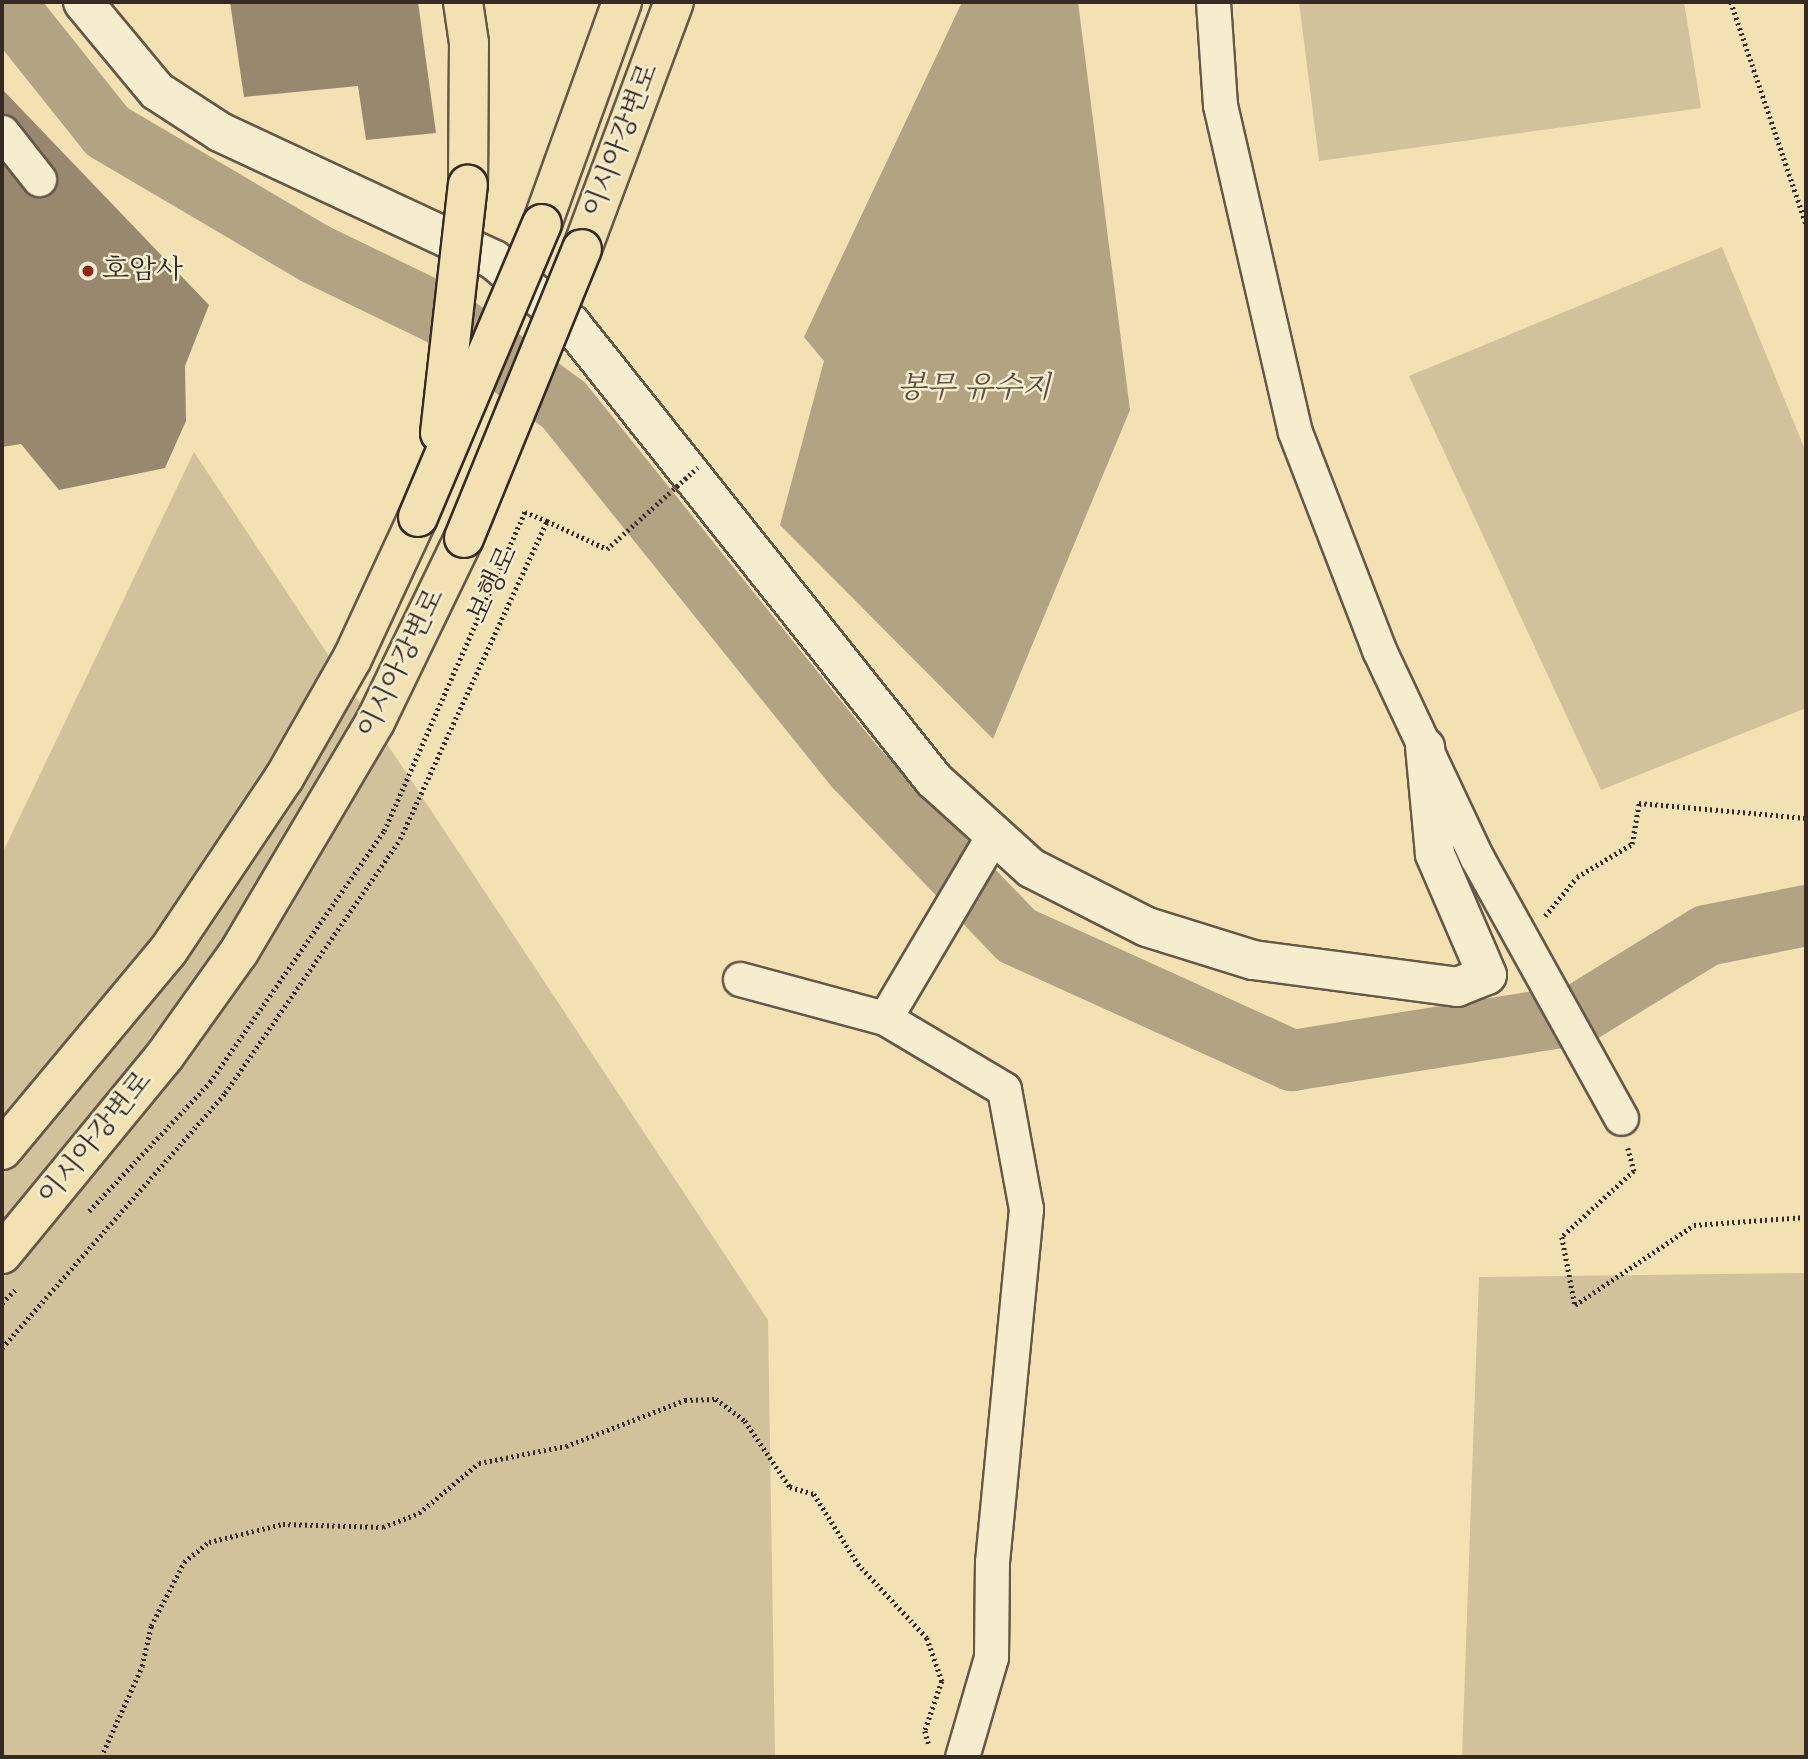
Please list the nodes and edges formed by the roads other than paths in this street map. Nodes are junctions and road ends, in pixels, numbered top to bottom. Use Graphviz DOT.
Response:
graph roads {
  1 [pos="83,2"];
  2 [pos="463,2"];
  3 [pos="622,2"];
  4 [pos="674,2"];
  5 [pos="1213,2"];
  6 [pos="2,132"];
  7 [pos="39,179"];
  8 [pos="435,477"];
  9 [pos="1425,747"];
  10 [pos="993,834"];
  11 [pos="740,979"];
  12 [pos="885,1018"];
  13 [pos="1620,1118"];
  14 [pos="2,1150"];
  15 [pos="11,1269"];
  16 [pos="950,1756"];
  1 -- 10 [label="street"];
  2 -- 8 [label="highway, bridge"];
  3 -- 8 [label="highway, 이시아강변로, bridge"];
  4 -- 15 [label="highway, 이시아강변로, bridge"];
  5 -- 9 [label="street"];
  6 -- 7 [label="street"];
  8 -- 14 [label="highway, 이시아강변로, bridge"];
  9 -- 10 [label="street"];
  9 -- 13 [label="street"];
  10 -- 12 [label="street"];
  11 -- 12 [label="street"];
  12 -- 16 [label="street"];
}
